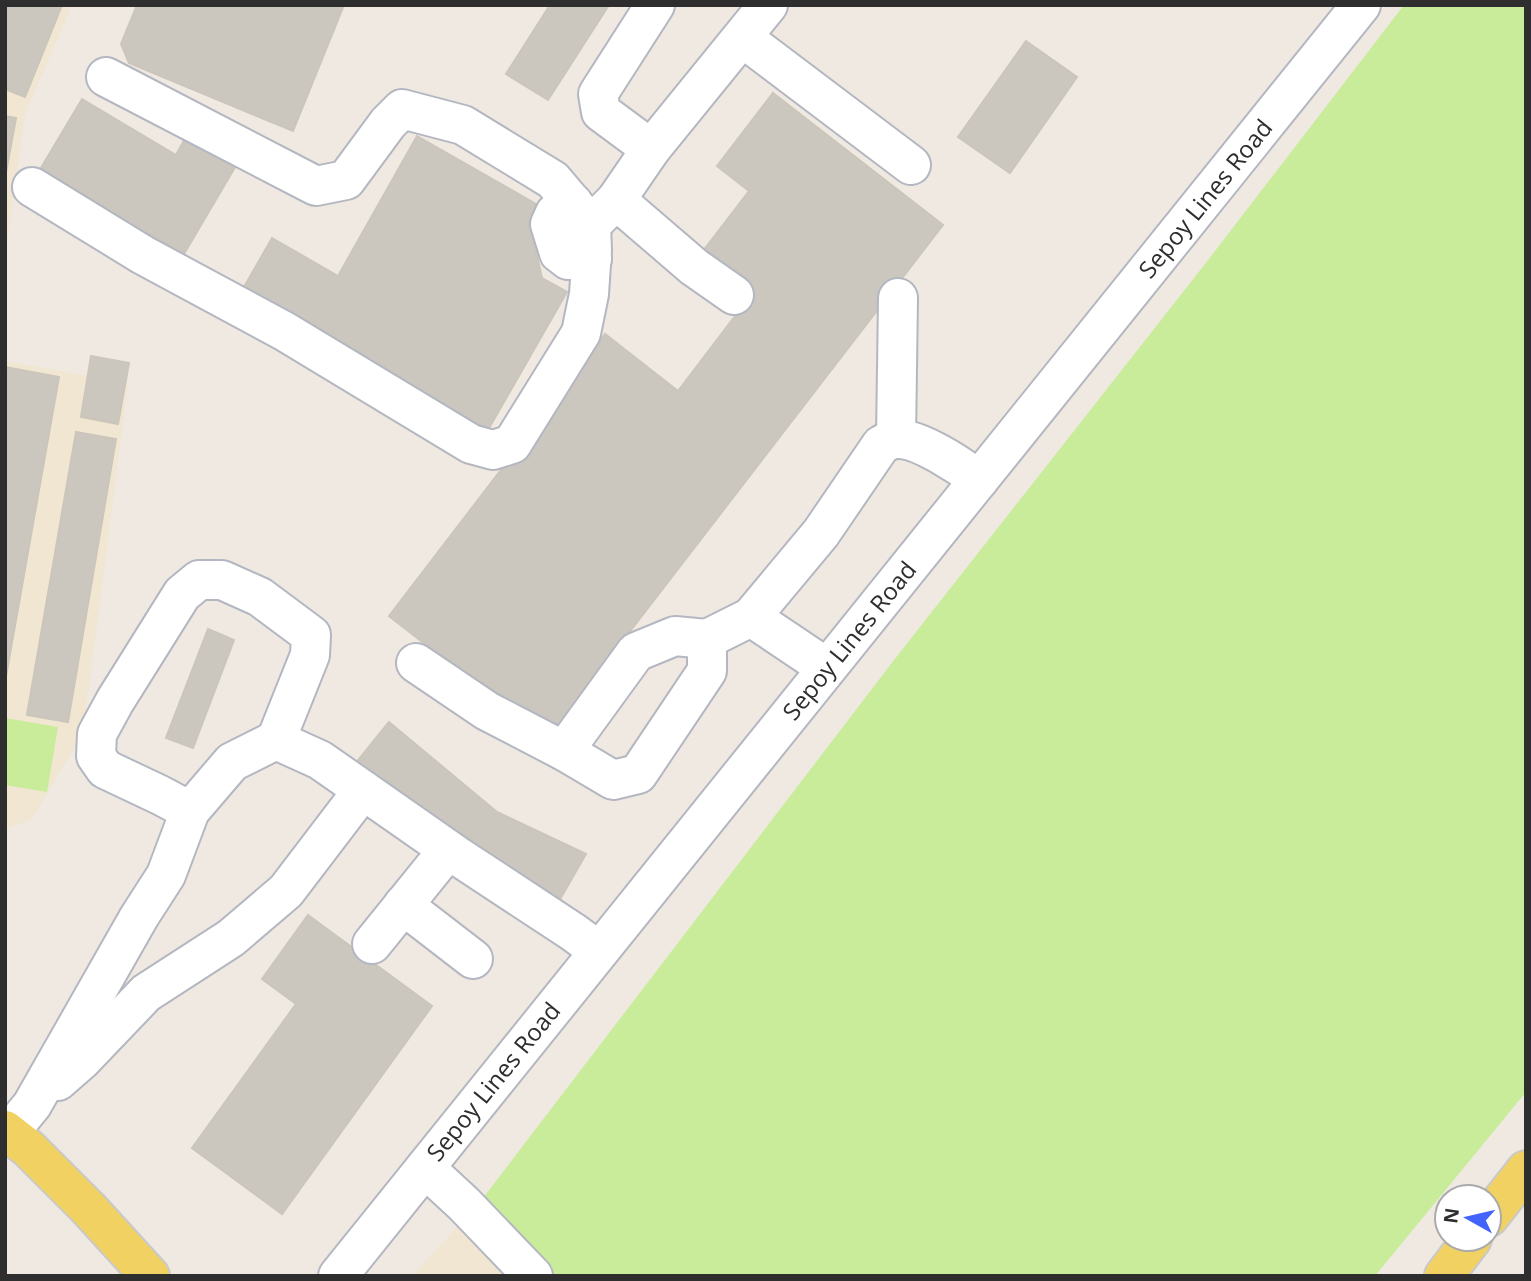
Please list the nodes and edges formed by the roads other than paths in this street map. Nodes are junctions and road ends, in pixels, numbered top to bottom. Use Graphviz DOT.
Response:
graph roads {
  1 [pos="655,5"];
  2 [pos="768,5"];
  3 [pos="1362,5"];
  4 [pos="743,38"];
  5 [pos="106,77"];
  6 [pos="651,149"];
  7 [pos="911,165"];
  8 [pos="32,187"];
  9 [pos="593,222"];
  10 [pos="734,295"];
  11 [pos="898,298"];
  12 [pos="896,439"];
  13 [pos="979,480"];
  14 [pos="751,617"];
  15 [pos="707,639"];
  16 [pos="416,663"];
  17 [pos="827,668"];
  18 [pos="276,740"];
  19 [pos="564,751"];
  20 [pos="363,790"];
  21 [pos="190,811"];
  22 [pos="449,850"];
  23 [pos="403,905"];
  24 [pos="372,944"];
  25 [pos="599,951"];
  26 [pos="473,959"];
  27 [pos="15,1123"];
  28 [pos="425,1168"];
  29 [pos="1526,1170"];
  30 [pos="1503,1199"];
  31 [pos="1461,1253"];
  32 [pos="150,1276"];
  33 [pos="338,1276"];
  34 [pos="533,1276"];
  35 [pos="1444,1276"];
  1 -- 6 [label="street"];
  2 -- 4 [label="street"];
  3 -- 13 [label="street, Sepoy Lines Road"];
  4 -- 6 [label="street"];
  4 -- 7 [label="street"];
  5 -- 9 [label="street"];
  6 -- 9 [label="street"];
  8 -- 9 [label="street"];
  9 -- 10 [label="street"];
  11 -- 12 [label="street"];
  12 -- 13 [label="street"];
  12 -- 14 [label="street"];
  13 -- 17 [label="street, Sepoy Lines Road"];
  14 -- 15 [label="street"];
  14 -- 17 [label="street"];
  15 -- 19 [label="street"];
  15 -- 19 [label="street"];
  16 -- 19 [label="street"];
  17 -- 25 [label="street, Sepoy Lines Road"];
  18 -- 20 [label="street"];
  18 -- 21 [label="street"];
  18 -- 21 [label="street"];
  20 -- 22 [label="street"];
  20 -- 27 [label="street"];
  21 -- 27 [label="street"];
  22 -- 23 [label="street"];
  22 -- 25 [label="street"];
  23 -- 24 [label="street"];
  23 -- 26 [label="street"];
  25 -- 28 [label="street, Sepoy Lines Road"];
  27 -- 32 [label="main road"];
  28 -- 33 [label="street, Sepoy Lines Road"];
  28 -- 34 [label="street"];
  29 -- 30 [label="main road"];
  31 -- 35 [label="main road"];
}
